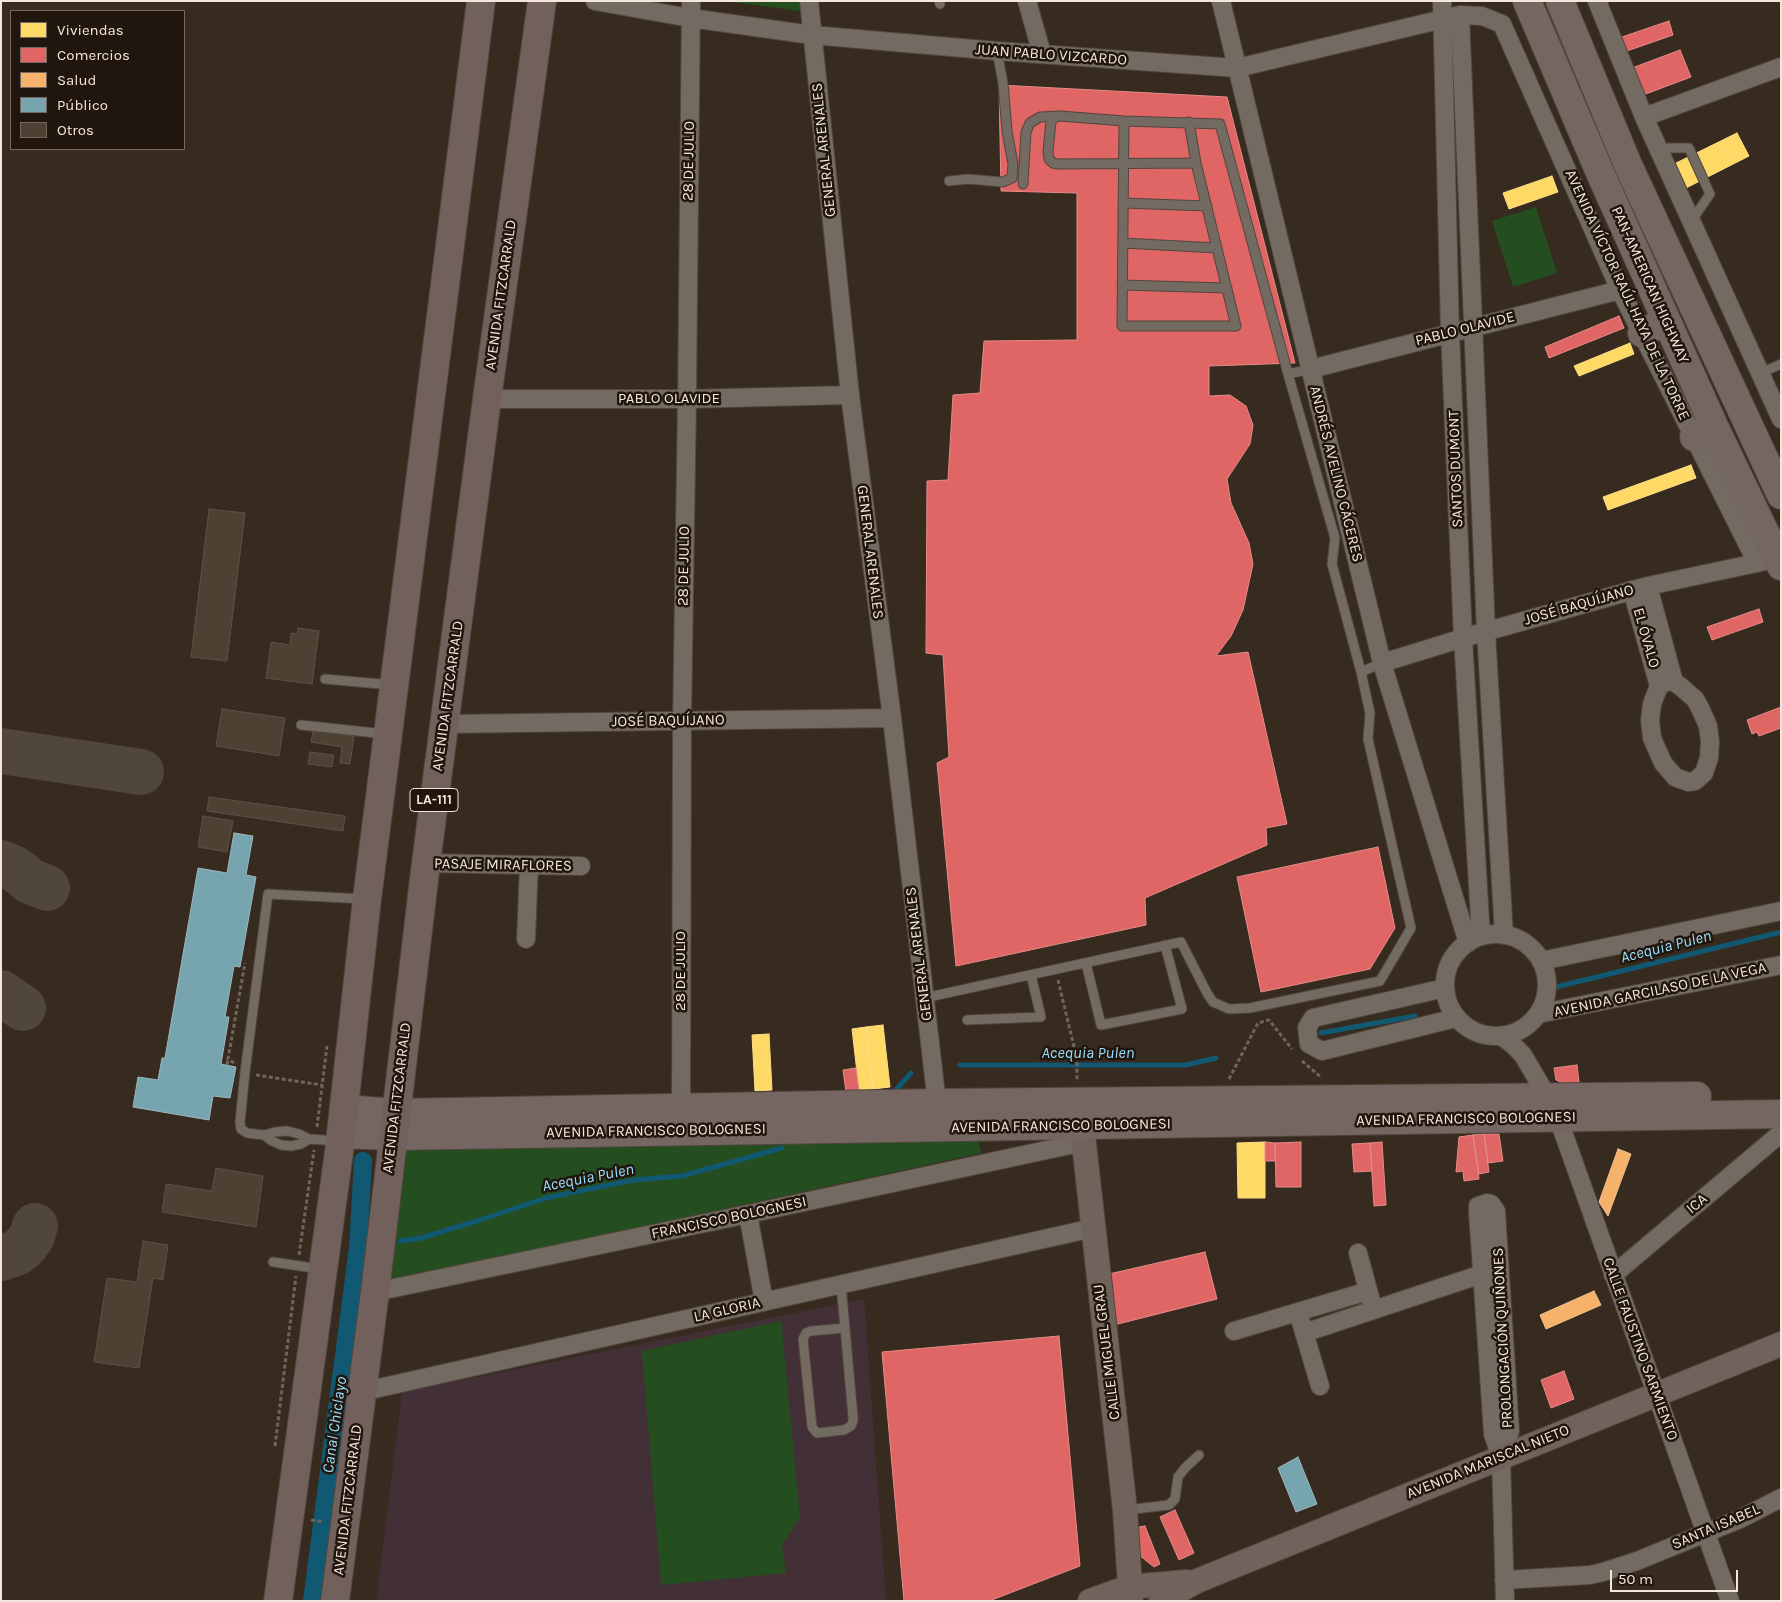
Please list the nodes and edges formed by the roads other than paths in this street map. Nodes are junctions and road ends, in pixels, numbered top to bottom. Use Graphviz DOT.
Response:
graph roads {
  1 [pos="481,1"];
  2 [pos="542,1"];
  3 [pos="595,1"];
  4 [pos="809,1"];
  5 [pos="1027,1"];
  6 [pos="1221,1"];
  7 [pos="1527,1"];
  8 [pos="1560,1"];
  9 [pos="1597,1"];
  10 [pos="691,10"];
  11 [pos="1442,10"];
  12 [pos="1460,15"];
  13 [pos="1502,24"];
  14 [pos="812,36"];
  15 [pos="997,51"];
  16 [pos="1042,54"];
  17 [pos="1781,67"];
  18 [pos="1237,68"];
  19 [pos="1060,116"];
  20 [pos="1644,117"];
  21 [pos="1124,121"];
  22 [pos="1189,122"];
  23 [pos="1658,148"];
  24 [pos="1123,162"];
  25 [pos="1196,163"];
  26 [pos="949,181"];
  27 [pos="1023,184"];
  28 [pos="1123,204"];
  29 [pos="1207,206"];
  30 [pos="1692,220"];
  31 [pos="1123,242"];
  32 [pos="1217,248"];
  33 [pos="1122,285"];
  34 [pos="1227,288"];
  35 [pos="1620,290"];
  36 [pos="1666,321"];
  37 [pos="1473,327"];
  38 [pos="1450,332"];
  39 [pos="1642,333"];
  40 [pos="1781,364"];
  41 [pos="1310,369"];
  42 [pos="1761,373"];
  43 [pos="1288,374"];
  44 [pos="850,395"];
  45 [pos="487,399"];
  46 [pos="687,399"];
  47 [pos="1781,419"];
  48 [pos="1704,432"];
  49 [pos="1781,495"];
  50 [pos="1772,563"];
  51 [pos="1640,588"];
  52 [pos="1486,631"];
  53 [pos="1463,638"];
  54 [pos="1382,662"];
  55 [pos="1361,672"];
  56 [pos="325,679"];
  57 [pos="1666,684"];
  58 [pos="394,686"];
  59 [pos="892,718"];
  60 [pos="682,721"];
  61 [pos="445,724"];
  62 [pos="302,725"];
  63 [pos="388,734"];
  64 [pos="426,863"];
  65 [pos="528,865"];
  66 [pos="581,866"];
  67 [pos="367,899"];
  68 [pos="1781,911"];
  69 [pos="1504,935"];
  70 [pos="526,939"];
  71 [pos="1474,940"];
  72 [pos="1165,945"];
  73 [pos="1541,961"];
  74 [pos="1086,963"];
  75 [pos="1781,965"];
  76 [pos="1031,975"];
  77 [pos="1445,988"];
  78 [pos="924,998"];
  79 [pos="1538,1014"];
  80 [pos="1456,1018"];
  81 [pos="967,1020"];
  82 [pos="1524,1028"];
  83 [pos="1501,1036"];
  84 [pos="1781,1096"];
  85 [pos="937,1103"];
  86 [pos="1553,1108"];
  87 [pos="1081,1113"];
  88 [pos="1781,1114"];
  89 [pos="681,1119"];
  90 [pos="394,1125"];
  91 [pos="1781,1132"];
  92 [pos="330,1134"];
  93 [pos="264,1135"];
  94 [pos="748,1214"];
  95 [pos="1092,1228"];
  96 [pos="1358,1253"];
  97 [pos="273,1262"];
  98 [pos="310,1268"];
  99 [pos="1482,1274"];
  100 [pos="1613,1275"];
  101 [pos="841,1284"];
  102 [pos="1368,1291"];
  103 [pos="375,1292"];
  104 [pos="764,1302"];
  105 [pos="1374,1310"];
  106 [pos="1299,1312"];
  107 [pos="845,1328"];
  108 [pos="1234,1331"];
  109 [pos="1304,1333"];
  110 [pos="1781,1344"];
  111 [pos="1320,1386"];
  112 [pos="361,1392"];
  113 [pos="1656,1395"];
  114 [pos="1199,1455"];
  115 [pos="1501,1457"];
  116 [pos="1781,1498"];
  117 [pos="1125,1510"];
  118 [pos="1706,1533"];
  119 [pos="1504,1580"];
  120 [pos="1197,1581"];
  121 [pos="1130,1594"];
  122 [pos="278,1601"];
  123 [pos="335,1601"];
  124 [pos="1090,1601"];
  125 [pos="1161,1601"];
  126 [pos="1505,1601"];
  127 [pos="1730,1601"];
  1 -- 58 [label="highway"];
  2 -- 45 [label="highway, AVENIDA FITZCARRALD / LA-111"];
  3 -- 10 [label="street, JUAN PABLO VIZCARDO"];
  4 -- 14 [label="street, GENERAL ARENALES"];
  5 -- 16 [label="street"];
  6 -- 18 [label="street, ANDRÉS AVELINO CÁCERES"];
  7 -- 36 [label="main road, PAN-AMERICAN HIGHWAY"];
  8 -- 49 [label="main road, PAN-AMERICAN HIGHWAY"];
  9 -- 20 [label="street"];
  10 -- 14 [label="street, JUAN PABLO VIZCARDO"];
  10 -- 46 [label="street, 28 DE JULIO"];
  11 -- 12 [label="street, JUAN PABLO VIZCARDO"];
  11 -- 18 [label="street, JUAN PABLO VIZCARDO"];
  11 -- 38 [label="street, SANTOS DUMONT"];
  12 -- 13 [label="street, JUAN PABLO VIZCARDO"];
  12 -- 37 [label="street, SANTOS DUMONT"];
  13 -- 35 [label="street, AVENIDA VÍCTOR RAÚL HAYA DE LA TORRE"];
  14 -- 15 [label="street, JUAN PABLO VIZCARDO"];
  14 -- 44 [label="street, GENERAL ARENALES"];
  15 -- 16 [label="street, JUAN PABLO VIZCARDO"];
  15 -- 26 [label="lane"];
  16 -- 18 [label="street, JUAN PABLO VIZCARDO"];
  17 -- 20 [label="street"];
  18 -- 41 [label="street, ANDRÉS AVELINO CÁCERES"];
  19 -- 21 [label="lane"];
  19 -- 24 [label="lane"];
  19 -- 27 [label="lane"];
  20 -- 23 [label="street"];
  21 -- 22 [label="lane"];
  21 -- 24 [label="lane"];
  22 -- 25 [label="lane"];
  22 -- 43 [label="lane"];
  23 -- 30 [label="street"];
  23 -- 30 [label="lane"];
  24 -- 25 [label="lane"];
  24 -- 28 [label="lane"];
  25 -- 29 [label="lane"];
  28 -- 29 [label="lane"];
  28 -- 31 [label="lane"];
  29 -- 32 [label="lane"];
  30 -- 42 [label="street"];
  31 -- 32 [label="lane"];
  31 -- 33 [label="lane"];
  32 -- 34 [label="lane"];
  33 -- 34 [label="lane"];
  33 -- 34 [label="lane"];
  35 -- 37 [label="street, PABLO OLAVIDE"];
  35 -- 39 [label="street, AVENIDA VÍCTOR RAÚL HAYA DE LA TORRE"];
  36 -- 39 [label="main road"];
  36 -- 48 [label="main road, PAN-AMERICAN HIGHWAY"];
  37 -- 38 [label="street, PABLO OLAVIDE"];
  37 -- 52 [label="street, SANTOS DUMONT"];
  38 -- 41 [label="street, PABLO OLAVIDE"];
  38 -- 53 [label="street, SANTOS DUMONT"];
  39 -- 48 [label="street, AVENIDA VÍCTOR RAÚL HAYA DE LA TORRE"];
  40 -- 42 [label="lane"];
  41 -- 43 [label="lane"];
  41 -- 54 [label="street, ANDRÉS AVELINO CÁCERES"];
  42 -- 47 [label="street"];
  43 -- 55 [label="lane"];
  44 -- 46 [label="street, PABLO OLAVIDE"];
  44 -- 59 [label="street, GENERAL ARENALES"];
  45 -- 46 [label="street, PABLO OLAVIDE"];
  45 -- 61 [label="highway, AVENIDA FITZCARRALD / LA-111"];
  46 -- 60 [label="street, 28 DE JULIO"];
  48 -- 50 [label="main road, PAN-AMERICAN HIGHWAY"];
  50 -- 51 [label="street, JOSÉ BAQUÍJANO"];
  51 -- 52 [label="street, JOSÉ BAQUÍJANO"];
  51 -- 57 [label="street, EL ÓVALO"];
  52 -- 53 [label="street, JOSÉ BAQUÍJANO"];
  52 -- 69 [label="street, SANTOS DUMONT"];
  53 -- 54 [label="street, JOSÉ BAQUÍJANO"];
  53 -- 71 [label="street, SANTOS DUMONT"];
  54 -- 55 [label="lane"];
  54 -- 71 [label="street, ANDRÉS AVELINO CÁCERES"];
  55 -- 72 [label="lane"];
  56 -- 58 [label="lane"];
  57 -- 57 [label="street, EL ÓVALO"];
  58 -- 63 [label="highway"];
  59 -- 60 [label="street, JOSÉ BAQUÍJANO"];
  59 -- 78 [label="street, GENERAL ARENALES"];
  60 -- 61 [label="street, JOSÉ BAQUÍJANO"];
  60 -- 89 [label="street, 28 DE JULIO"];
  61 -- 64 [label="highway, AVENIDA FITZCARRALD / LA-111"];
  62 -- 63 [label="lane"];
  63 -- 67 [label="highway"];
  64 -- 65 [label="street, PASAJE MIRAFLORES"];
  64 -- 90 [label="highway, AVENIDA FITZCARRALD / LA-111"];
  65 -- 66 [label="street, PASAJE MIRAFLORES"];
  65 -- 70 [label="street"];
  67 -- 92 [label="highway"];
  67 -- 93 [label="lane"];
  68 -- 73 [label="street"];
  69 -- 71 [label="street"];
  69 -- 73 [label="street"];
  71 -- 77 [label="street"];
  72 -- 74 [label="lane"];
  72 -- 74 [label="lane"];
  73 -- 79 [label="street"];
  74 -- 76 [label="lane"];
  75 -- 79 [label="street, AVENIDA GARCILASO DE LA VEGA"];
  76 -- 78 [label="lane"];
  76 -- 81 [label="lane"];
  77 -- 80 [label="street"];
  77 -- 80 [label="street"];
  78 -- 85 [label="street, GENERAL ARENALES"];
  79 -- 82 [label="street"];
  80 -- 83 [label="street"];
  82 -- 83 [label="street"];
  82 -- 86 [label="street, CALLE FAUSTINO SARMIENTO"];
  83 -- 86 [label="street, CALLE FAUSTINO SARMIENTO"];
  84 -- 86 [label="main road, AVENIDA FRANCISCO BOLOGNESI"];
  85 -- 87 [label="main road, AVENIDA FRANCISCO BOLOGNESI"];
  85 -- 89 [label="main road, AVENIDA FRANCISCO BOLOGNESI"];
  86 -- 87 [label="main road, AVENIDA FRANCISCO BOLOGNESI"];
  86 -- 87 [label="main road, AVENIDA FRANCISCO BOLOGNESI"];
  86 -- 88 [label="main road, AVENIDA FRANCISCO BOLOGNESI"];
  86 -- 100 [label="street, CALLE FAUSTINO SARMIENTO"];
  87 -- 89 [label="main road, AVENIDA FRANCISCO BOLOGNESI"];
  87 -- 94 [label="street, FRANCISCO BOLOGNESI"];
  87 -- 95 [label="main road, CALLE MIGUEL GRAU"];
  89 -- 90 [label="main road, AVENIDA FRANCISCO BOLOGNESI"];
  90 -- 92 [label="main road, AVENIDA FRANCISCO BOLOGNESI"];
  90 -- 103 [label="highway, AVENIDA FITZCARRALD / LA-111"];
  91 -- 100 [label="street, ICA"];
  92 -- 93 [label="lane"];
  92 -- 93 [label="lane"];
  92 -- 98 [label="highway"];
  94 -- 103 [label="street, FRANCISCO BOLOGNESI"];
  94 -- 104 [label="street"];
  95 -- 101 [label="street, LA GLORIA"];
  95 -- 117 [label="main road, CALLE MIGUEL GRAU"];
  96 -- 102 [label="street"];
  97 -- 98 [label="lane"];
  98 -- 122 [label="highway"];
  99 -- 105 [label="street"];
  99 -- 115 [label="street, PROLONGACIÓN QUIÑONES"];
  99 -- 115 [label="street, PROLONGACIÓN QUIÑONES"];
  100 -- 113 [label="street, CALLE FAUSTINO SARMIENTO"];
  101 -- 104 [label="street, LA GLORIA"];
  101 -- 107 [label="lane"];
  102 -- 105 [label="street"];
  102 -- 106 [label="street"];
  103 -- 112 [label="highway, AVENIDA FITZCARRALD / LA-111"];
  104 -- 112 [label="street, LA GLORIA"];
  105 -- 109 [label="street"];
  106 -- 108 [label="street"];
  106 -- 109 [label="street"];
  107 -- 107 [label="lane"];
  109 -- 111 [label="street"];
  110 -- 113 [label="main road, AVENIDA MARISCAL NIETO"];
  112 -- 123 [label="highway, AVENIDA FITZCARRALD / LA-111"];
  113 -- 115 [label="main road, AVENIDA MARISCAL NIETO"];
  113 -- 118 [label="street, CALLE FAUSTINO SARMIENTO"];
  114 -- 117 [label="lane"];
  115 -- 119 [label="street"];
  115 -- 120 [label="main road, AVENIDA MARISCAL NIETO"];
  116 -- 118 [label="street, SANTA ISABEL"];
  117 -- 121 [label="main road, CALLE MIGUEL GRAU"];
  118 -- 119 [label="street, SANTA ISABEL"];
  118 -- 127 [label="street, CALLE FAUSTINO SARMIENTO"];
  119 -- 126 [label="street"];
  120 -- 121 [label="main road, AVENIDA MARISCAL NIETO"];
  120 -- 125 [label="main road, AVENIDA MARISCAL NIETO"];
  121 -- 124 [label="main road, AVENIDA MARISCAL NIETO"];
}
